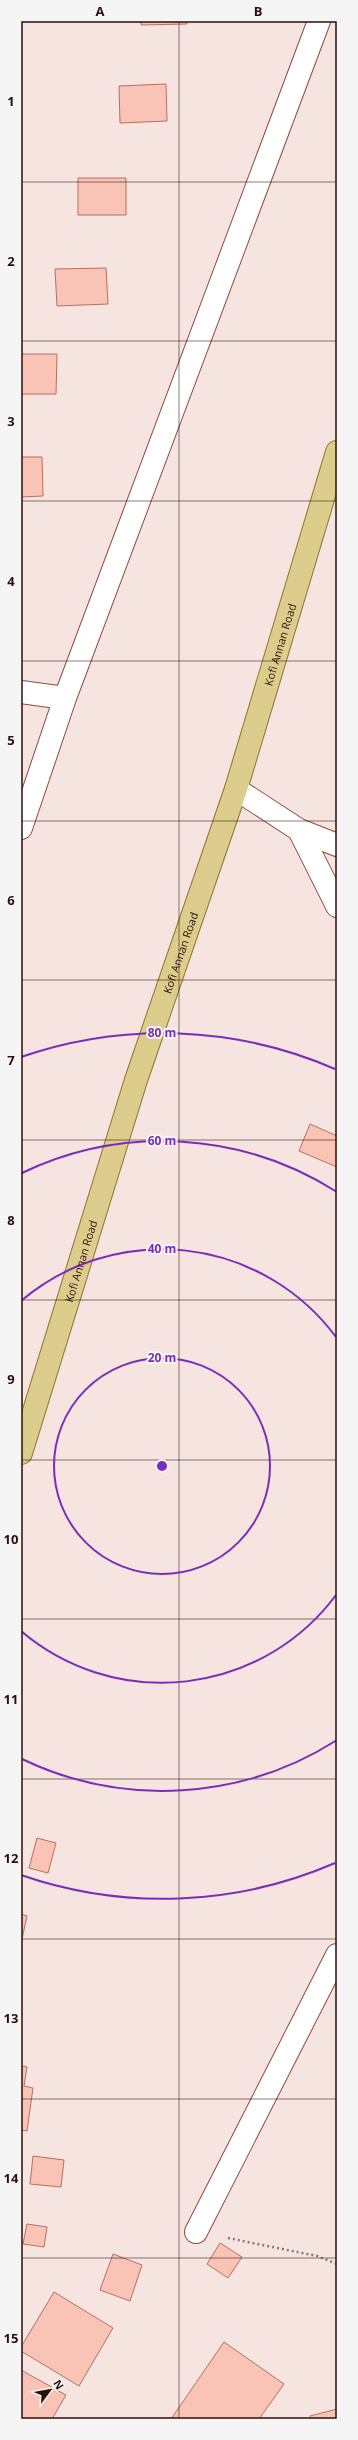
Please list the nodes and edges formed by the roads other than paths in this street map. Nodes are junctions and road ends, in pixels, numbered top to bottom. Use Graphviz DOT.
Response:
graph roads {
  1 [pos="319,21"];
  2 [pos="337,452"];
  3 [pos="21,692"];
  4 [pos="65,698"];
  5 [pos="236,789"];
  6 [pos="21,828"];
  7 [pos="298,830"];
  8 [pos="337,845"];
  9 [pos="337,906"];
  10 [pos="21,1453"];
  11 [pos="337,1955"];
  12 [pos="196,2232"];
  1 -- 4 [label="street"];
  2 -- 5 [label="main road, Kofi Annan Road"];
  3 -- 4 [label="street"];
  4 -- 6 [label="street"];
  5 -- 7 [label="street"];
  5 -- 10 [label="main road, Kofi Annan Road"];
  7 -- 8 [label="street"];
  7 -- 9 [label="street"];
  11 -- 12 [label="street"];
}
